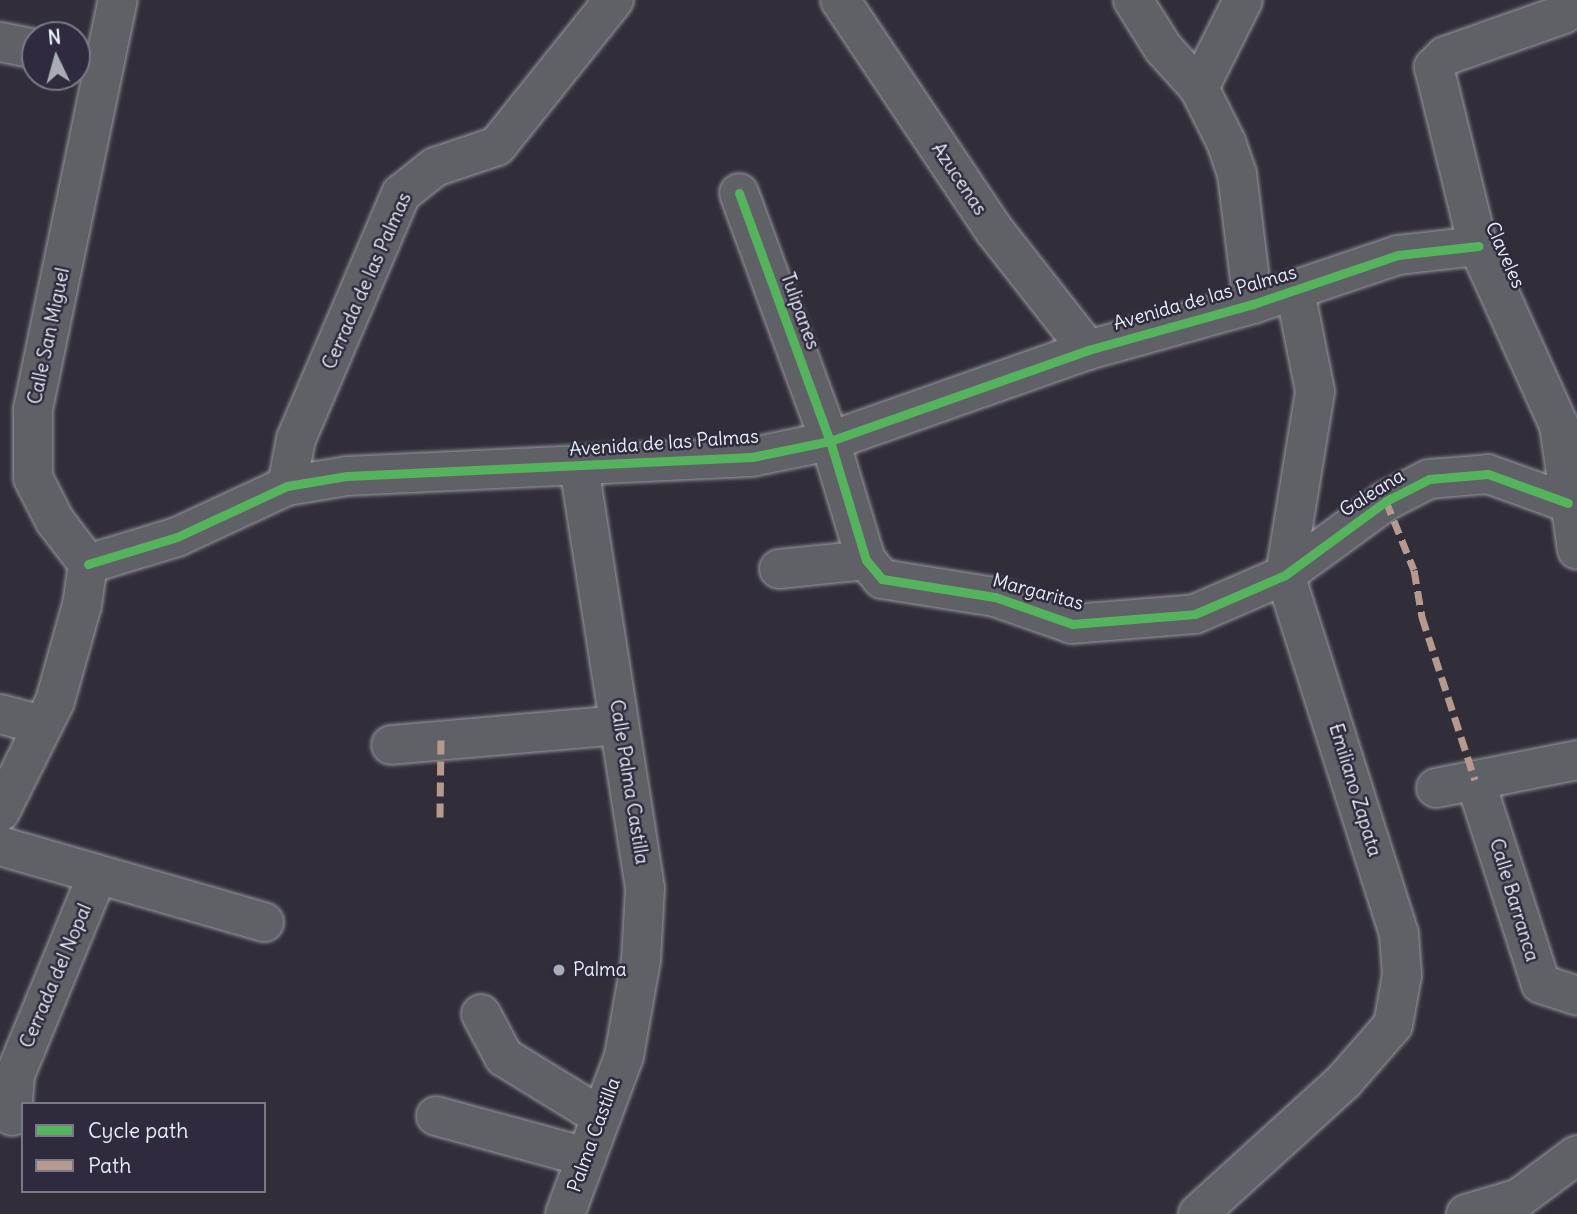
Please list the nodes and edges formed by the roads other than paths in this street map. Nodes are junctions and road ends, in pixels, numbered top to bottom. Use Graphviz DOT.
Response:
graph roads {
  1 [pos="118,0"];
  2 [pos="614,0"];
  3 [pos="841,0"];
  4 [pos="1133,0"];
  5 [pos="1244,0"];
  6 [pos="1564,14"];
  7 [pos="0,42"];
  8 [pos="21,46"];
  9 [pos="92,61"];
  10 [pos="1199,88"];
  11 [pos="739,193"];
  12 [pos="1478,246"];
  13 [pos="1295,291"];
  14 [pos="1253,304"];
  15 [pos="1088,350"];
  16 [pos="830,441"];
  17 [pos="579,467"];
  18 [pos="287,486"];
  19 [pos="1568,503"];
  20 [pos="1577,550"];
  21 [pos="866,560"];
  22 [pos="88,564"];
  23 [pos="779,569"];
  24 [pos="1285,575"];
  25 [pos="0,714"];
  26 [pos="42,725"];
  27 [pos="618,726"];
  28 [pos="391,745"];
  29 [pos="1577,760"];
  30 [pos="1475,780"];
  31 [pos="1436,788"];
  32 [pos="0,812"];
  33 [pos="0,846"];
  34 [pos="96,878"];
  35 [pos="264,922"];
  36 [pos="1577,996"];
  37 [pos="481,1014"];
  38 [pos="624,1056"];
  39 [pos="12,1116"];
  40 [pos="436,1116"];
  41 [pos="600,1116"];
  42 [pos="1577,1155"];
  43 [pos="586,1157"];
  44 [pos="565,1214"];
  45 [pos="1198,1214"];
  46 [pos="1466,1214"];
  1 -- 9 [label="street, Calle San Miguel"];
  2 -- 18 [label="street, Cerrada de las Palmas"];
  3 -- 15 [label="street, Azucenas"];
  4 -- 10 [label="street"];
  5 -- 10 [label="street"];
  6 -- 12 [label="street, Claveles"];
  7 -- 8 [label="street"];
  9 -- 22 [label="street, Calle San Miguel"];
  10 -- 14 [label="street"];
  11 -- 16 [label="street, Tulipanes"];
  12 -- 13 [label="street, Avenida de las Palmas"];
  12 -- 19 [label="street, Claveles"];
  13 -- 14 [label="street, Avenida de las Palmas"];
  13 -- 24 [label="street, Emiliano Zapata"];
  14 -- 15 [label="street, Avenida de las Palmas"];
  15 -- 16 [label="street, Avenida de las Palmas"];
  16 -- 17 [label="street, Avenida de las Palmas"];
  16 -- 21 [label="street"];
  17 -- 18 [label="street, Avenida de las Palmas"];
  17 -- 27 [label="street, Calle Palma Castilla"];
  18 -- 22 [label="street, Avenida de las Palmas"];
  19 -- 20 [label="street, Claveles"];
  19 -- 24 [label="street, Galeana"];
  21 -- 23 [label="street"];
  21 -- 24 [label="street, Margaritas"];
  22 -- 26 [label="street"];
  24 -- 45 [label="street, Emiliano Zapata"];
  25 -- 26 [label="street"];
  26 -- 32 [label="street"];
  27 -- 28 [label="street"];
  27 -- 38 [label="street, Calle Palma Castilla"];
  29 -- 30 [label="street"];
  30 -- 31 [label="street"];
  30 -- 36 [label="street, Calle Barranca"];
  33 -- 34 [label="street, Cerrada del Nopal"];
  34 -- 35 [label="street, Cerrada del Nopal"];
  34 -- 39 [label="street, Cerrada del Nopal"];
  37 -- 41 [label="street"];
  38 -- 41 [label="street, Palma Castilla"];
  40 -- 43 [label="street"];
  41 -- 43 [label="street, Palma Castilla"];
  42 -- 46 [label="street"];
  43 -- 44 [label="street, Palma Castilla"];
}
